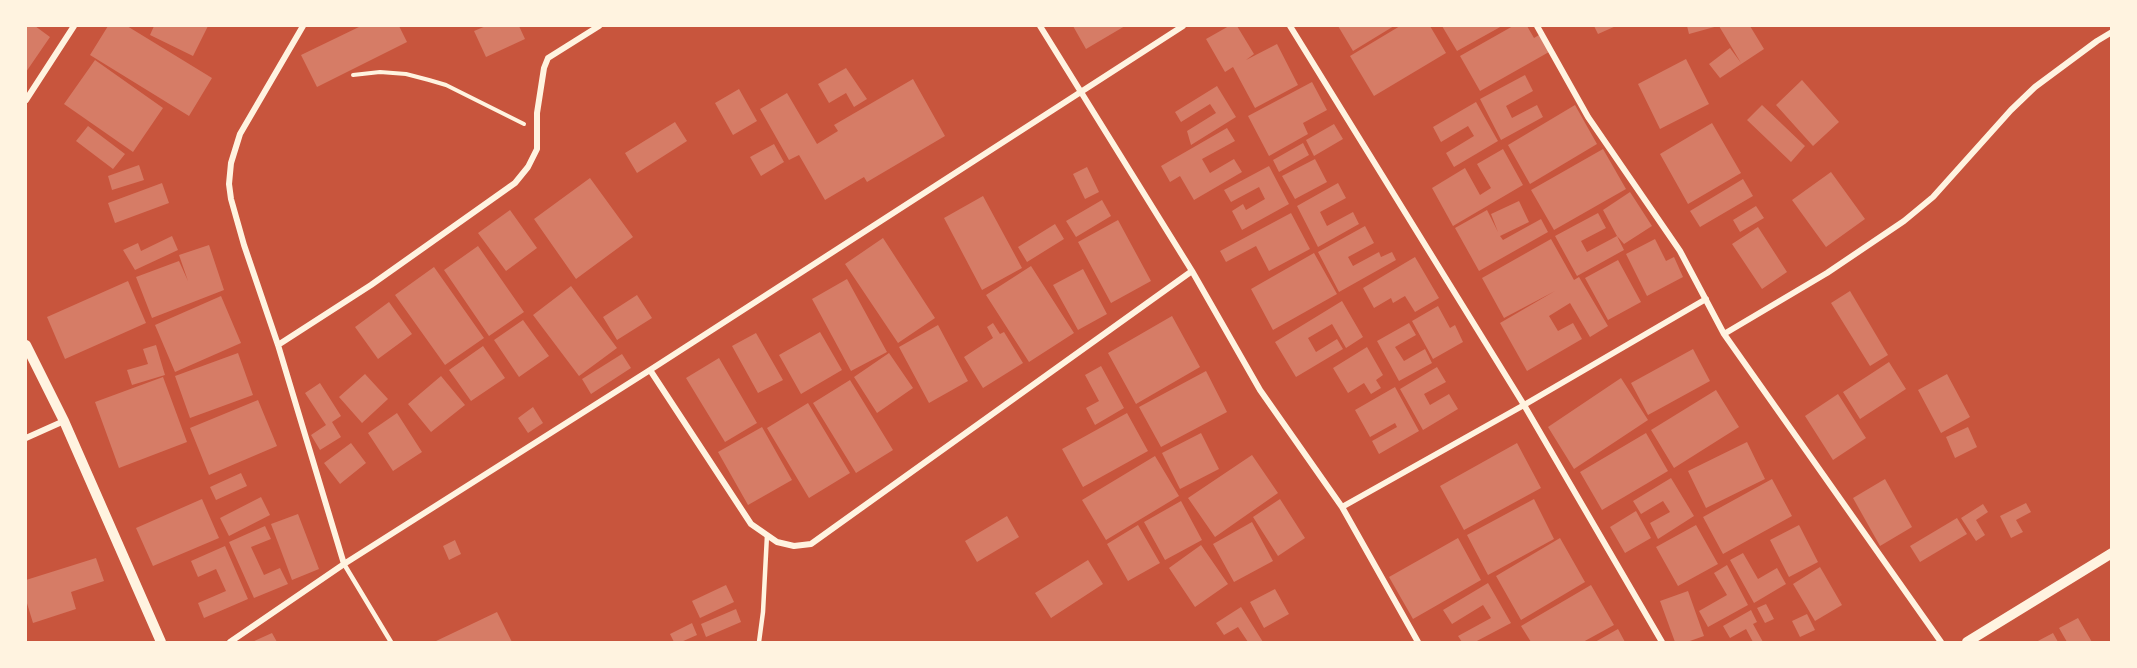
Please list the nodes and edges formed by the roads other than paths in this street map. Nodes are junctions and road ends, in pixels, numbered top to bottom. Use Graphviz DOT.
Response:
graph roads {
  1 [pos="74,26"];
  2 [pos="303,26"];
  3 [pos="599,26"];
  4 [pos="1040,26"];
  5 [pos="1183,26"];
  6 [pos="1290,26"];
  7 [pos="1537,26"];
  8 [pos="2112,32"];
  9 [pos="1079,91"];
  10 [pos="26,100"];
  11 [pos="1192,271"];
  12 [pos="1706,299"];
  13 [pos="1724,334"];
  14 [pos="26,345"];
  15 [pos="278,345"];
  16 [pos="650,370"];
  17 [pos="1524,405"];
  18 [pos="64,421"];
  19 [pos="26,438"];
  20 [pos="1342,507"];
  21 [pos="767,534"];
  22 [pos="2112,554"];
  23 [pos="344,564"];
  24 [pos="161,642"];
  25 [pos="230,642"];
  26 [pos="391,642"];
  27 [pos="759,642"];
  28 [pos="1418,642"];
  29 [pos="1662,642"];
  30 [pos="1941,642"];
  31 [pos="1967,642"];
  1 -- 10 [label="street"];
  2 -- 15 [label="street"];
  3 -- 15 [label="street"];
  4 -- 9 [label="street"];
  5 -- 9 [label="street"];
  6 -- 17 [label="street"];
  7 -- 12 [label="street"];
  8 -- 13 [label="street"];
  9 -- 11 [label="street"];
  9 -- 16 [label="street"];
  11 -- 20 [label="street"];
  11 -- 21 [label="street"];
  12 -- 13 [label="street"];
  12 -- 17 [label="street"];
  13 -- 30 [label="street"];
  14 -- 18 [label="street"];
  15 -- 23 [label="street"];
  16 -- 21 [label="street"];
  16 -- 23 [label="street"];
  17 -- 20 [label="street"];
  17 -- 29 [label="street"];
  18 -- 19 [label="street"];
  18 -- 24 [label="street"];
  20 -- 28 [label="street"];
  21 -- 27 [label="lane"];
  22 -- 31 [label="street"];
  23 -- 25 [label="street"];
  23 -- 26 [label="lane"];
}
